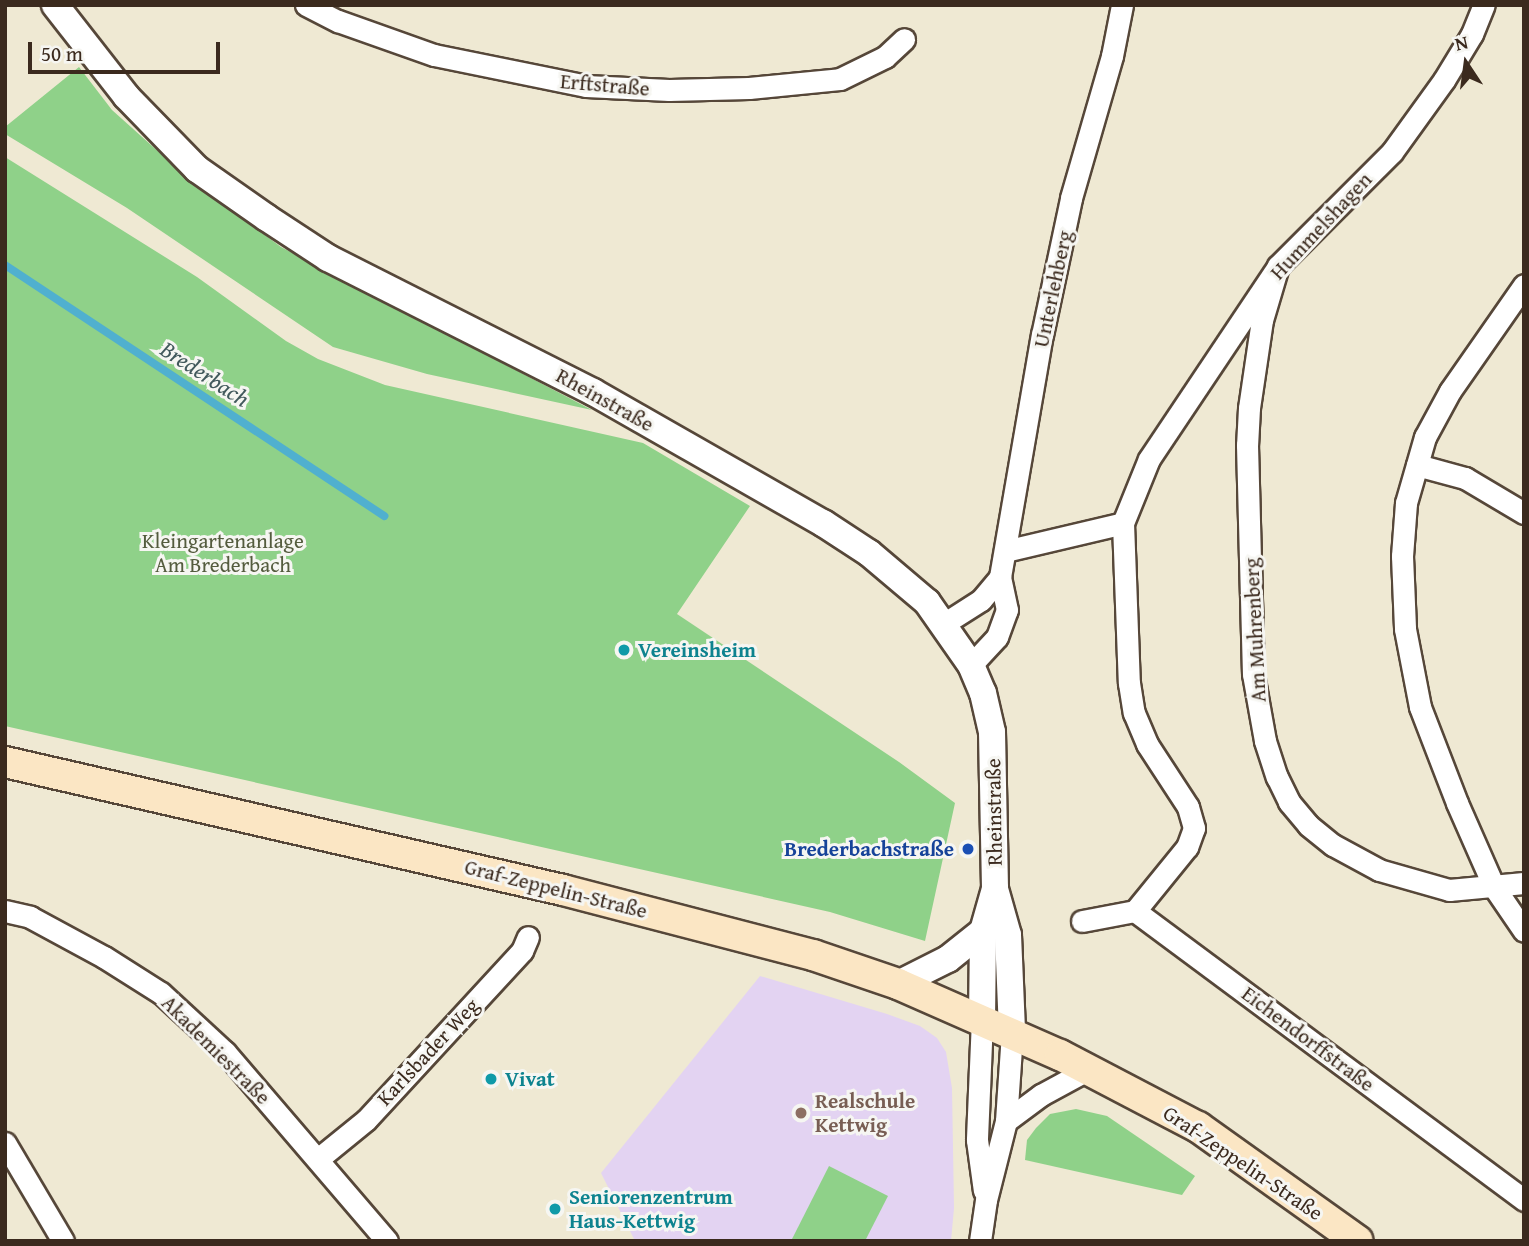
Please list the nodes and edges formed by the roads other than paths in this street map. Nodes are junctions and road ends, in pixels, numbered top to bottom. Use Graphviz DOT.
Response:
graph roads {
  1 [pos="55,5"];
  2 [pos="306,5"];
  3 [pos="1122,5"];
  4 [pos="1484,5"];
  5 [pos="904,39"];
  6 [pos="1278,266"];
  7 [pos="1524,285"];
  8 [pos="1417,465"];
  9 [pos="1524,513"];
  10 [pos="1123,523"];
  11 [pos="1005,551"];
  12 [pos="1000,577"];
  13 [pos="945,624"];
  14 [pos="971,665"];
  15 [pos="5,762"];
  16 [pos="1524,883"];
  17 [pos="1494,887"];
  18 [pos="995,890"];
  19 [pos="5,911"];
  20 [pos="1135,911"];
  21 [pos="1082,921"];
  22 [pos="983,931"];
  23 [pos="1524,931"];
  24 [pos="528,937"];
  25 [pos="898,984"];
  26 [pos="982,1019"];
  27 [pos="1012,1032"];
  28 [pos="1089,1069"];
  29 [pos="1006,1122"];
  30 [pos="5,1143"];
  31 [pos="318,1159"];
  32 [pos="986,1200"];
  33 [pos="1524,1200"];
  34 [pos="64,1241"];
  35 [pos="387,1241"];
  36 [pos="980,1241"];
  37 [pos="1358,1241"];
  1 -- 13 [label="street, Rheinstraße"];
  2 -- 5 [label="street, Erftstraße"];
  3 -- 11 [label="street, Unterlehberg"];
  4 -- 6 [label="street, Hummelshagen"];
  6 -- 10 [label="street, Hummelshagen"];
  6 -- 17 [label="street, Am Muhrenberg"];
  7 -- 8 [label="street"];
  8 -- 9 [label="street"];
  8 -- 17 [label="street"];
  10 -- 11 [label="street"];
  10 -- 20 [label="street, Hummelshagen"];
  11 -- 12 [label="street, Unterlehberg"];
  12 -- 13 [label="street"];
  12 -- 14 [label="street, Unterlehberg"];
  13 -- 14 [label="street, Rheinstraße"];
  14 -- 18 [label="street, Rheinstraße"];
  15 -- 25 [label="main road, Graf-Zeppelin-Straße"];
  16 -- 17 [label="street, Am Muhrenberg"];
  17 -- 23 [label="street"];
  18 -- 22 [label="street, Rheinstraße"];
  18 -- 27 [label="street, Rheinstraße"];
  19 -- 31 [label="street, Akademiestraße"];
  20 -- 21 [label="street"];
  20 -- 33 [label="street, Eichendorffstraße"];
  22 -- 25 [label="street"];
  22 -- 26 [label="street, Rheinstraße"];
  24 -- 31 [label="street, Karlsbader Weg"];
  25 -- 26 [label="main road, Graf-Zeppelin-Straße"];
  26 -- 27 [label="main road, Graf-Zeppelin-Straße"];
  26 -- 32 [label="street"];
  27 -- 28 [label="main road, Graf-Zeppelin-Straße"];
  27 -- 29 [label="street"];
  28 -- 29 [label="street"];
  28 -- 37 [label="main road, Graf-Zeppelin-Straße"];
  29 -- 32 [label="street"];
  30 -- 34 [label="street"];
  31 -- 35 [label="street, Akademiestraße"];
  32 -- 36 [label="street"];
}
